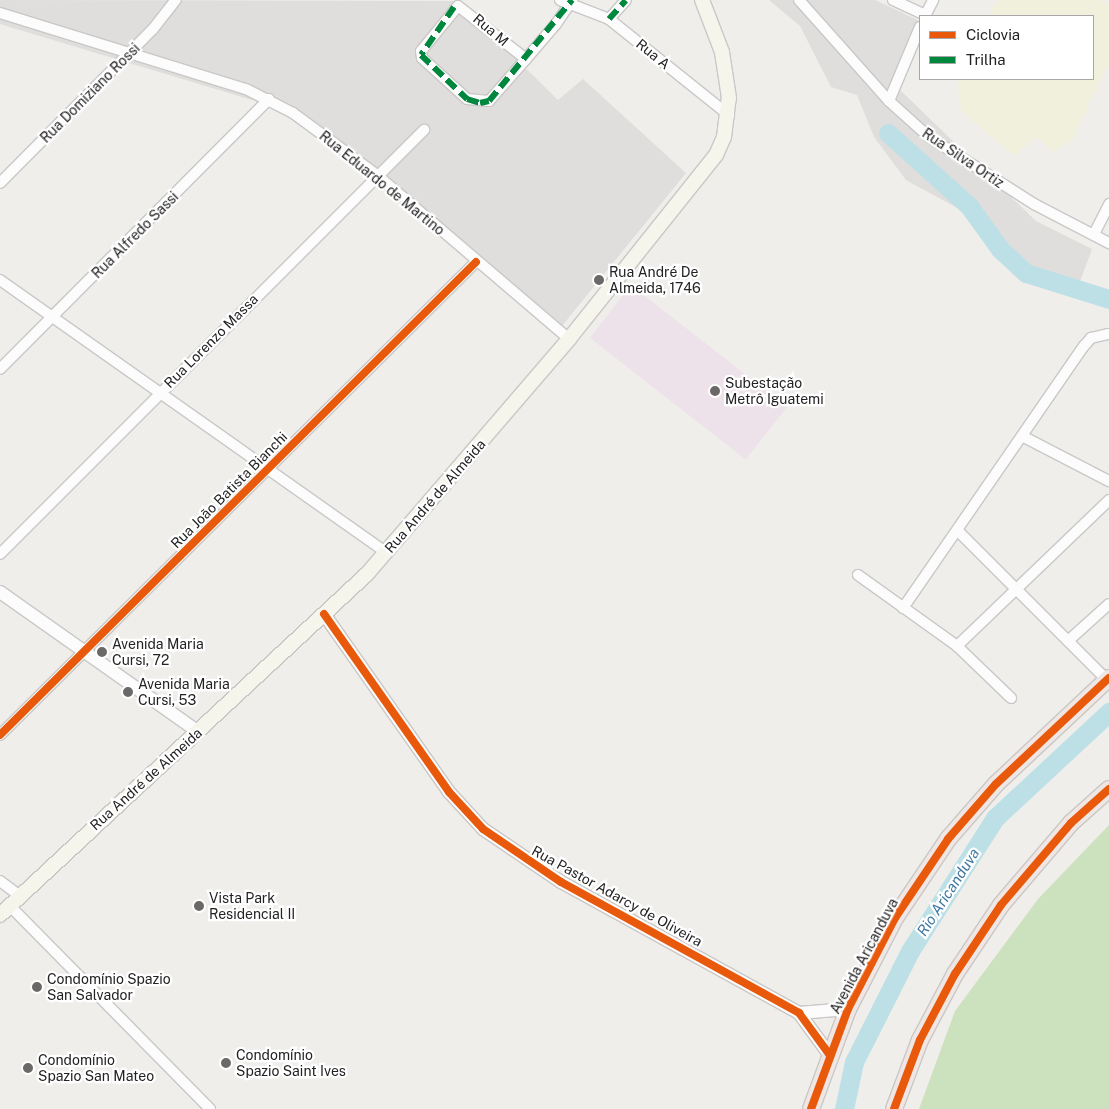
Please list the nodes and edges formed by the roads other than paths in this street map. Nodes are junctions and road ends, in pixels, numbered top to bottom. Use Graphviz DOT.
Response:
graph roads {
  1 [pos="176,0"];
  2 [pos="626,0"];
  3 [pos="702,0"];
  4 [pos="799,0"];
  5 [pos="894,0"];
  6 [pos="933,0"];
  7 [pos="567,2"];
  8 [pos="0,13"];
  9 [pos="923,15"];
  10 [pos="926,15"];
  11 [pos="608,20"];
  12 [pos="919,29"];
  13 [pos="131,51"];
  14 [pos="526,59"];
  15 [pos="269,99"];
  16 [pos="889,101"];
  17 [pos="729,115"];
  18 [pos="424,130"];
  19 [pos="377,175"];
  20 [pos="0,183"];
  21 [pos="1109,204"];
  22 [pos="1094,234"];
  23 [pos="1109,243"];
  24 [pos="476,262"];
  25 [pos="0,280"];
  26 [pos="52,317"];
  27 [pos="1109,334"];
  28 [pos="570,339"];
  29 [pos="0,369"];
  30 [pos="158,394"];
  31 [pos="1024,437"];
  32 [pos="266,470"];
  33 [pos="1109,481"];
  34 [pos="1109,500"];
  35 [pos="959,532"];
  36 [pos="386,553"];
  37 [pos="0,554"];
  38 [pos="858,575"];
  39 [pos="1014,589"];
  40 [pos="0,592"];
  41 [pos="1109,604"];
  42 [pos="903,608"];
  43 [pos="324,614"];
  44 [pos="1068,641"];
  45 [pos="957,646"];
  46 [pos="85,652"];
  47 [pos="1108,679"];
  48 [pos="1011,698"];
  49 [pos="198,731"];
  50 [pos="0,736"];
  51 [pos="1109,789"];
  52 [pos="0,881"];
  53 [pos="20,896"];
  54 [pos="5,910"];
  55 [pos="848,1009"];
  56 [pos="799,1013"];
  57 [pos="830,1054"];
  58 [pos="210,1109"];
  59 [pos="811,1109"];
  60 [pos="894,1109"];
  1 -- 13 [label="street, Rua Domiziano Rossi"];
  2 -- 11 [label="street"];
  3 -- 17 [label="main road, Rua André de Almeida"];
  4 -- 16 [label="street, Rua Silva Ortiz"];
  5 -- 9 [label="street"];
  6 -- 10 [label="street"];
  7 -- 11 [label="street, Rua A"];
  7 -- 14 [label="street"];
  8 -- 13 [label="street, Rua Eduardo de Martino"];
  11 -- 17 [label="street, Rua A"];
  12 -- 16 [label="street"];
  13 -- 15 [label="street, Rua Eduardo de Martino"];
  13 -- 20 [label="street, Rua Domiziano Rossi"];
  14 -- 14 [label="street, Rua M"];
  15 -- 19 [label="street, Rua Eduardo de Martino"];
  15 -- 26 [label="street, Rua Alfredo Sassi"];
  16 -- 22 [label="street, Rua Silva Ortiz"];
  17 -- 28 [label="main road, Rua André de Almeida"];
  18 -- 19 [label="street, Rua Lorenzo Massa"];
  19 -- 24 [label="street, Rua Eduardo de Martino"];
  19 -- 30 [label="street, Rua Lorenzo Massa"];
  21 -- 22 [label="street"];
  22 -- 23 [label="street, Rua Silva Ortiz"];
  24 -- 28 [label="street, Rua Eduardo de Martino"];
  24 -- 32 [label="street, Rua João Batista Bianchi"];
  25 -- 26 [label="street"];
  26 -- 29 [label="street, Rua Alfredo Sassi"];
  26 -- 30 [label="street"];
  27 -- 31 [label="street"];
  28 -- 36 [label="main road, Rua André de Almeida"];
  30 -- 32 [label="street"];
  30 -- 37 [label="street, Rua Lorenzo Massa"];
  31 -- 33 [label="street"];
  31 -- 35 [label="street"];
  32 -- 36 [label="street"];
  32 -- 46 [label="street, Rua João Batista Bianchi"];
  34 -- 39 [label="street"];
  35 -- 39 [label="street"];
  35 -- 42 [label="street"];
  36 -- 43 [label="main road, Rua André de Almeida"];
  38 -- 42 [label="street"];
  39 -- 44 [label="street"];
  39 -- 45 [label="street"];
  40 -- 46 [label="street"];
  41 -- 44 [label="street"];
  42 -- 45 [label="street"];
  43 -- 49 [label="main road, Rua André de Almeida"];
  43 -- 56 [label="street, Rua Pastor Adarcy de Oliveira"];
  44 -- 47 [label="street"];
  45 -- 48 [label="street"];
  46 -- 49 [label="street"];
  46 -- 50 [label="street, Rua João Batista Bianchi"];
  47 -- 55 [label="highway, Avenida Aricanduva"];
  49 -- 53 [label="main road, Rua André de Almeida"];
  51 -- 60 [label="highway"];
  52 -- 53 [label="street"];
  53 -- 54 [label="main road, Rua André de Almeida"];
  54 -- 58 [label="street"];
  55 -- 56 [label="street"];
  55 -- 57 [label="highway, Avenida Aricanduva"];
  56 -- 57 [label="street, Rua Pastor Adarcy de Oliveira"];
  57 -- 59 [label="highway, Avenida Aricanduva"];
}
